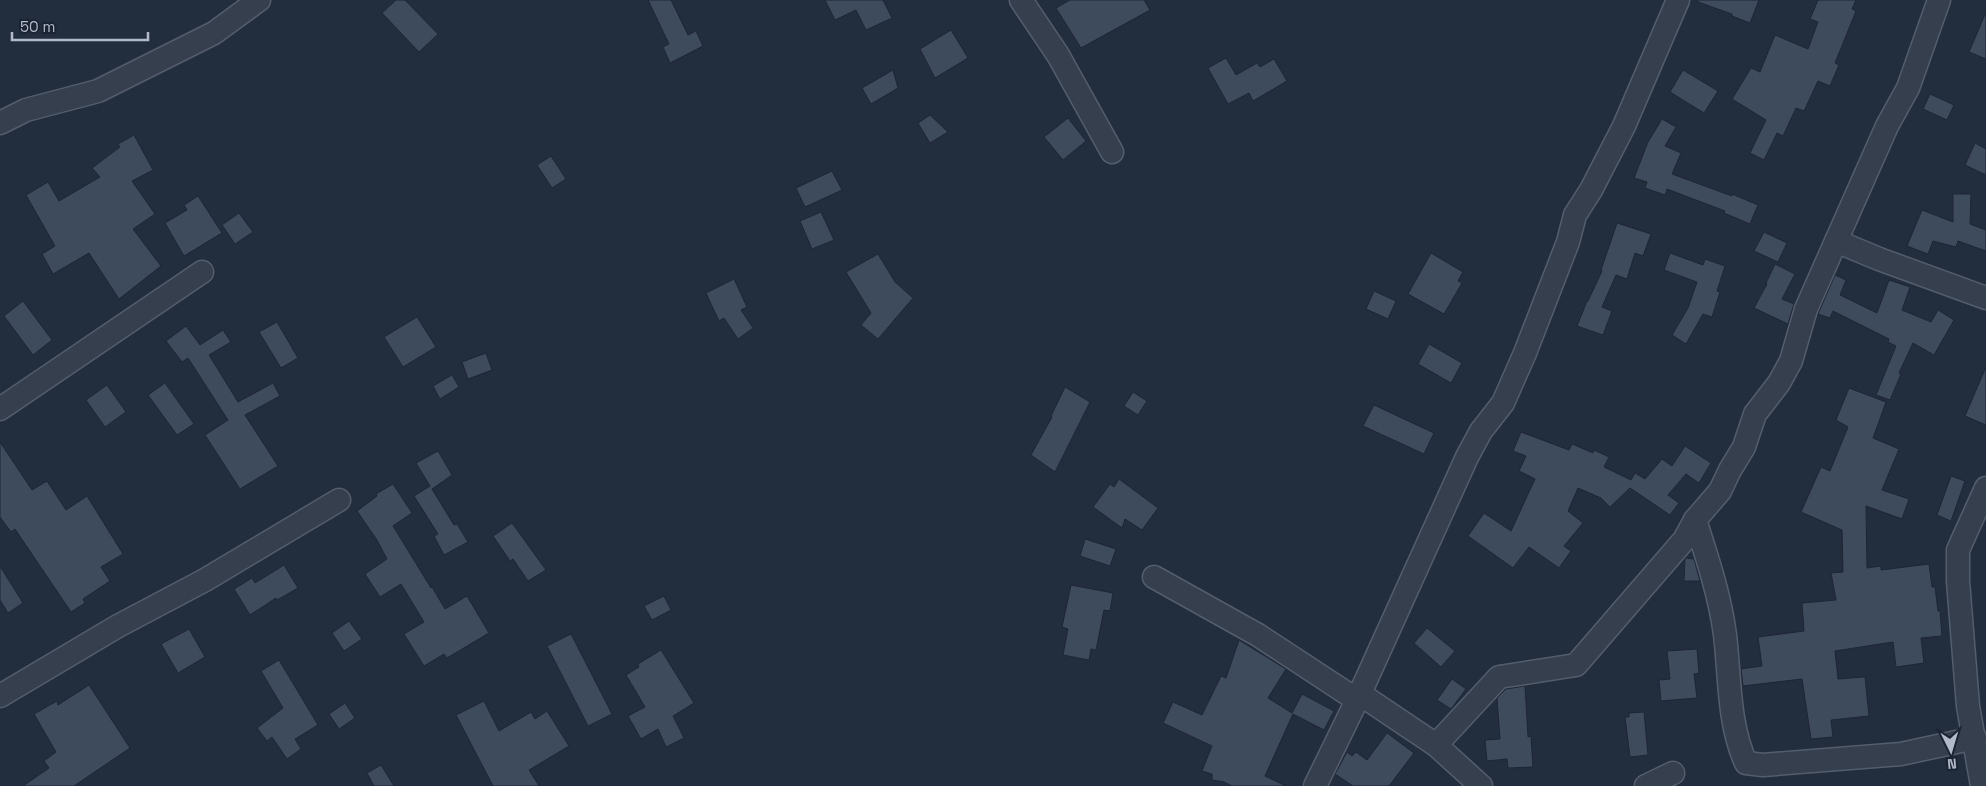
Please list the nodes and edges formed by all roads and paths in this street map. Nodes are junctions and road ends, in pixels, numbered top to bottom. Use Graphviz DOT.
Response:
graph roads {
  1 [pos="259,0"];
  2 [pos="1021,0"];
  3 [pos="1678,0"];
  4 [pos="1939,0"];
  5 [pos="0,123"];
  6 [pos="1112,152"];
  7 [pos="1836,241"];
  8 [pos="202,272"];
  9 [pos="1986,298"];
  10 [pos="0,409"];
  11 [pos="1986,488"];
  12 [pos="339,500"];
  13 [pos="1695,520"];
  14 [pos="1154,577"];
  15 [pos="0,696"];
  16 [pos="1358,697"];
  17 [pos="1975,738"];
  18 [pos="1436,745"];
  19 [pos="1673,773"];
  20 [pos="1315,786"];
  21 [pos="1481,786"];
  22 [pos="1646,786"];
  23 [pos="1982,786"];
  1 -- 5 [label="street"];
  2 -- 6 [label="street"];
  3 -- 16 [label="street"];
  4 -- 7 [label="street"];
  7 -- 9 [label="street"];
  7 -- 13 [label="street"];
  8 -- 10 [label="street"];
  11 -- 17 [label="street"];
  12 -- 15 [label="street"];
  13 -- 17 [label="street"];
  13 -- 18 [label="street"];
  14 -- 16 [label="street"];
  16 -- 18 [label="street"];
  16 -- 20 [label="street"];
  17 -- 23 [label="street"];
  18 -- 21 [label="street"];
  19 -- 22 [label="street"];
}
